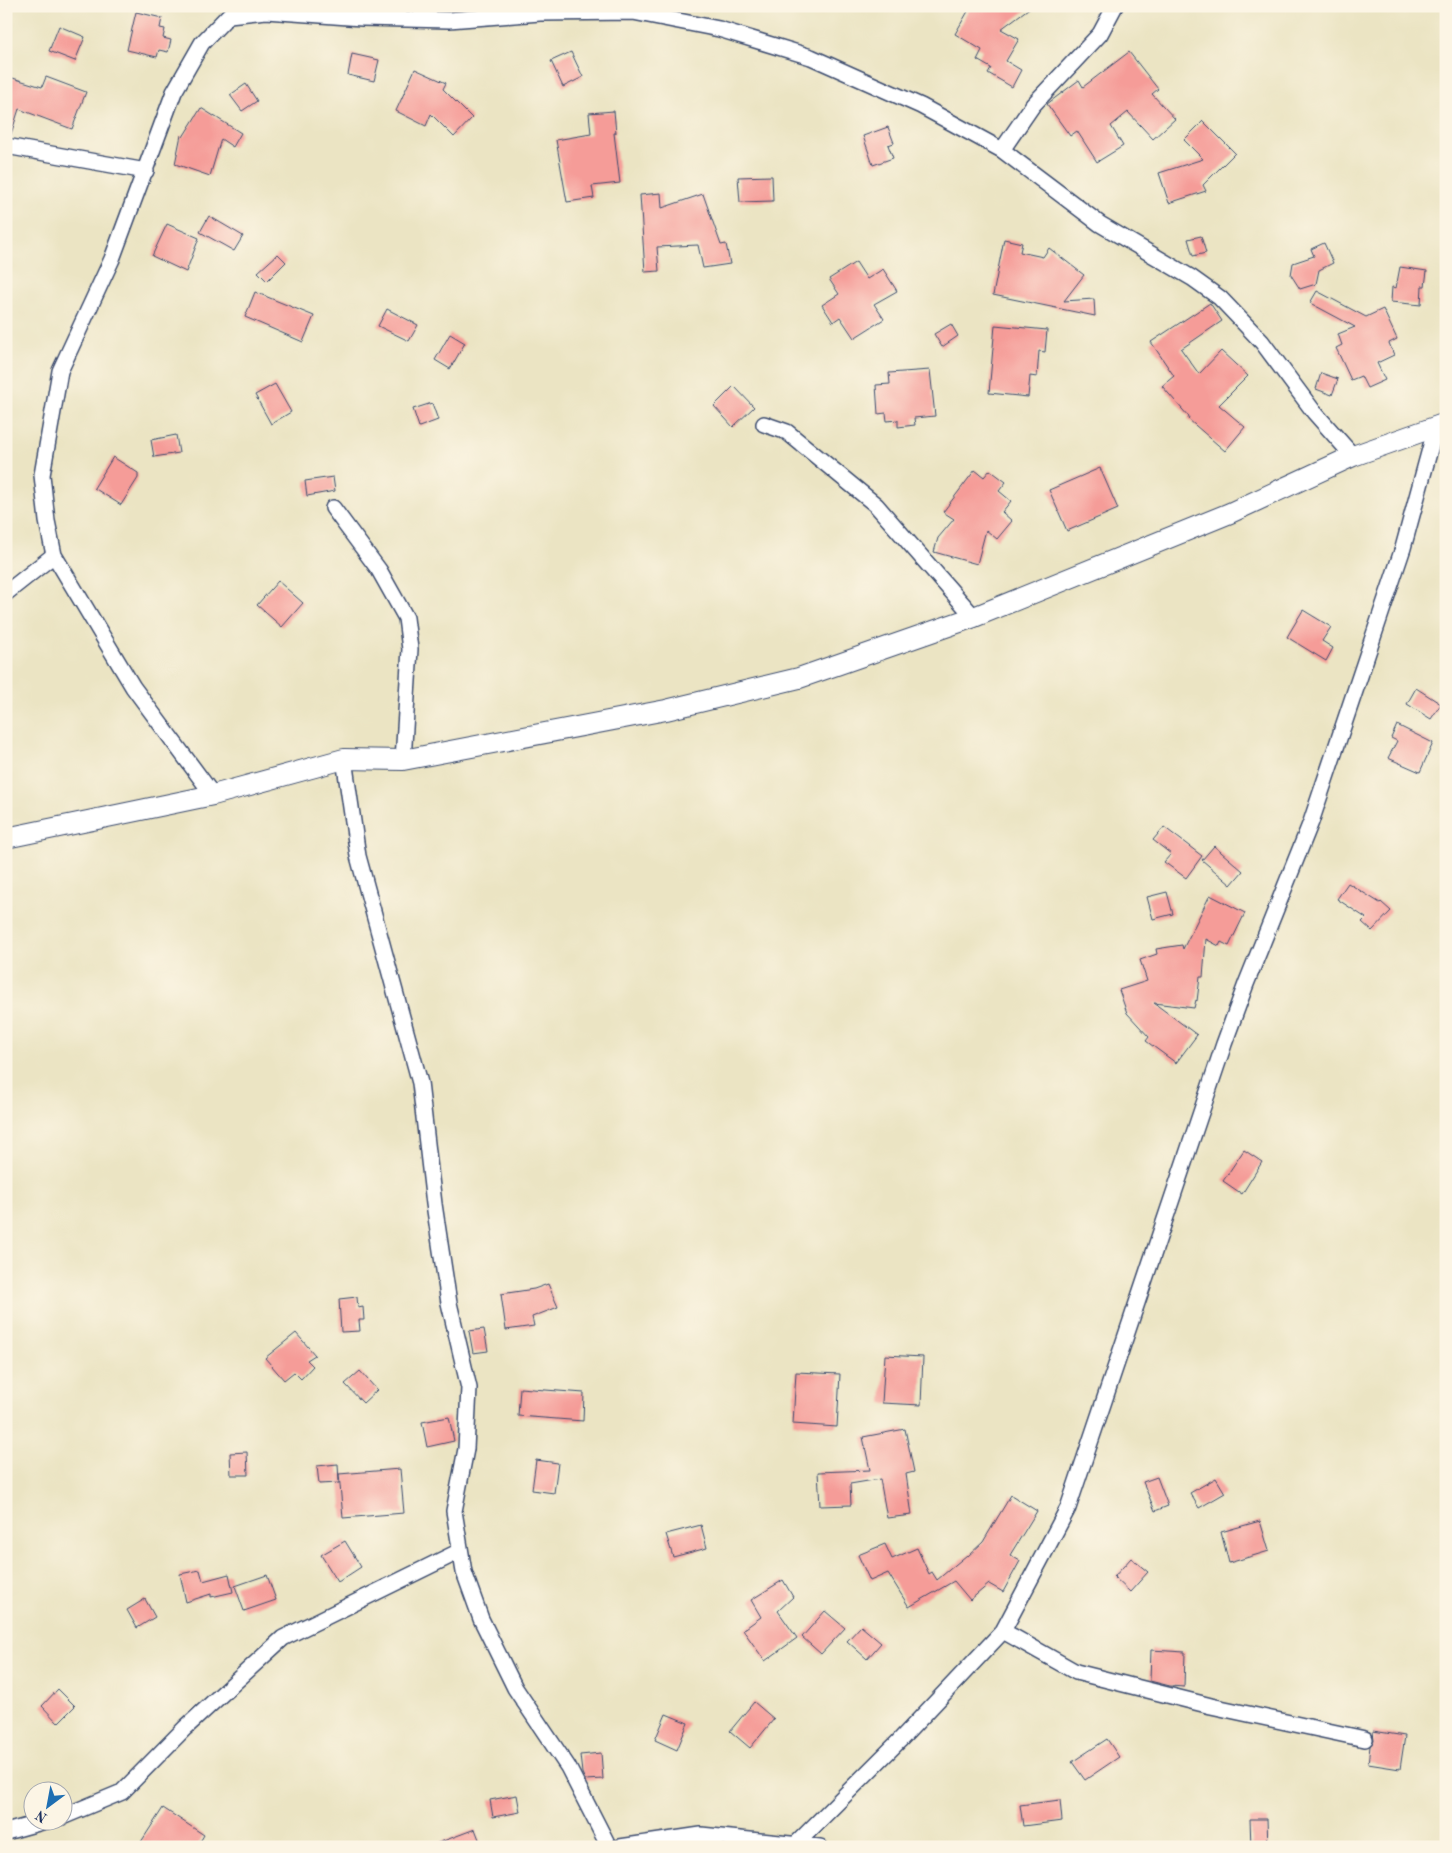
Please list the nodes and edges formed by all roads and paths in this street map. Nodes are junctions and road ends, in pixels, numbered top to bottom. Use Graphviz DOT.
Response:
graph roads {
  1 [pos="1115,6"];
  2 [pos="6,146"];
  3 [pos="1002,150"];
  4 [pos="146,171"];
  5 [pos="764,424"];
  6 [pos="1441,425"];
  7 [pos="1353,456"];
  8 [pos="334,508"];
  9 [pos="54,555"];
  10 [pos="6,592"];
  11 [pos="974,617"];
  12 [pos="344,759"];
  13 [pos="403,760"];
  14 [pos="213,795"];
  15 [pos="6,838"];
  16 [pos="460,1551"];
  17 [pos="1003,1631"];
  18 [pos="1365,1739"];
  19 [pos="72,1813"];
  20 [pos="22,1828"];
  21 [pos="6,1832"];
  22 [pos="794,1845"];
  23 [pos="609,1847"];
  24 [pos="620,1847"];
  25 [pos="820,1847"];
  1 -- 3 [label="street"];
  2 -- 4 [label="street"];
  3 -- 4 [label="street"];
  3 -- 7 [label="street"];
  4 -- 9 [label="street"];
  5 -- 11 [label="street"];
  6 -- 7 [label="street"];
  6 -- 17 [label="street"];
  7 -- 11 [label="street"];
  8 -- 13 [label="street"];
  9 -- 10 [label="street"];
  9 -- 14 [label="street"];
  11 -- 13 [label="street"];
  12 -- 13 [label="street"];
  12 -- 14 [label="street"];
  12 -- 16 [label="street"];
  14 -- 15 [label="street"];
  16 -- 19 [label="street"];
  16 -- 23 [label="street"];
  17 -- 18 [label="street"];
  17 -- 22 [label="street"];
  20 -- 21 [label="street"];
  22 -- 24 [label="street"];
  22 -- 25 [label="street"];
}
